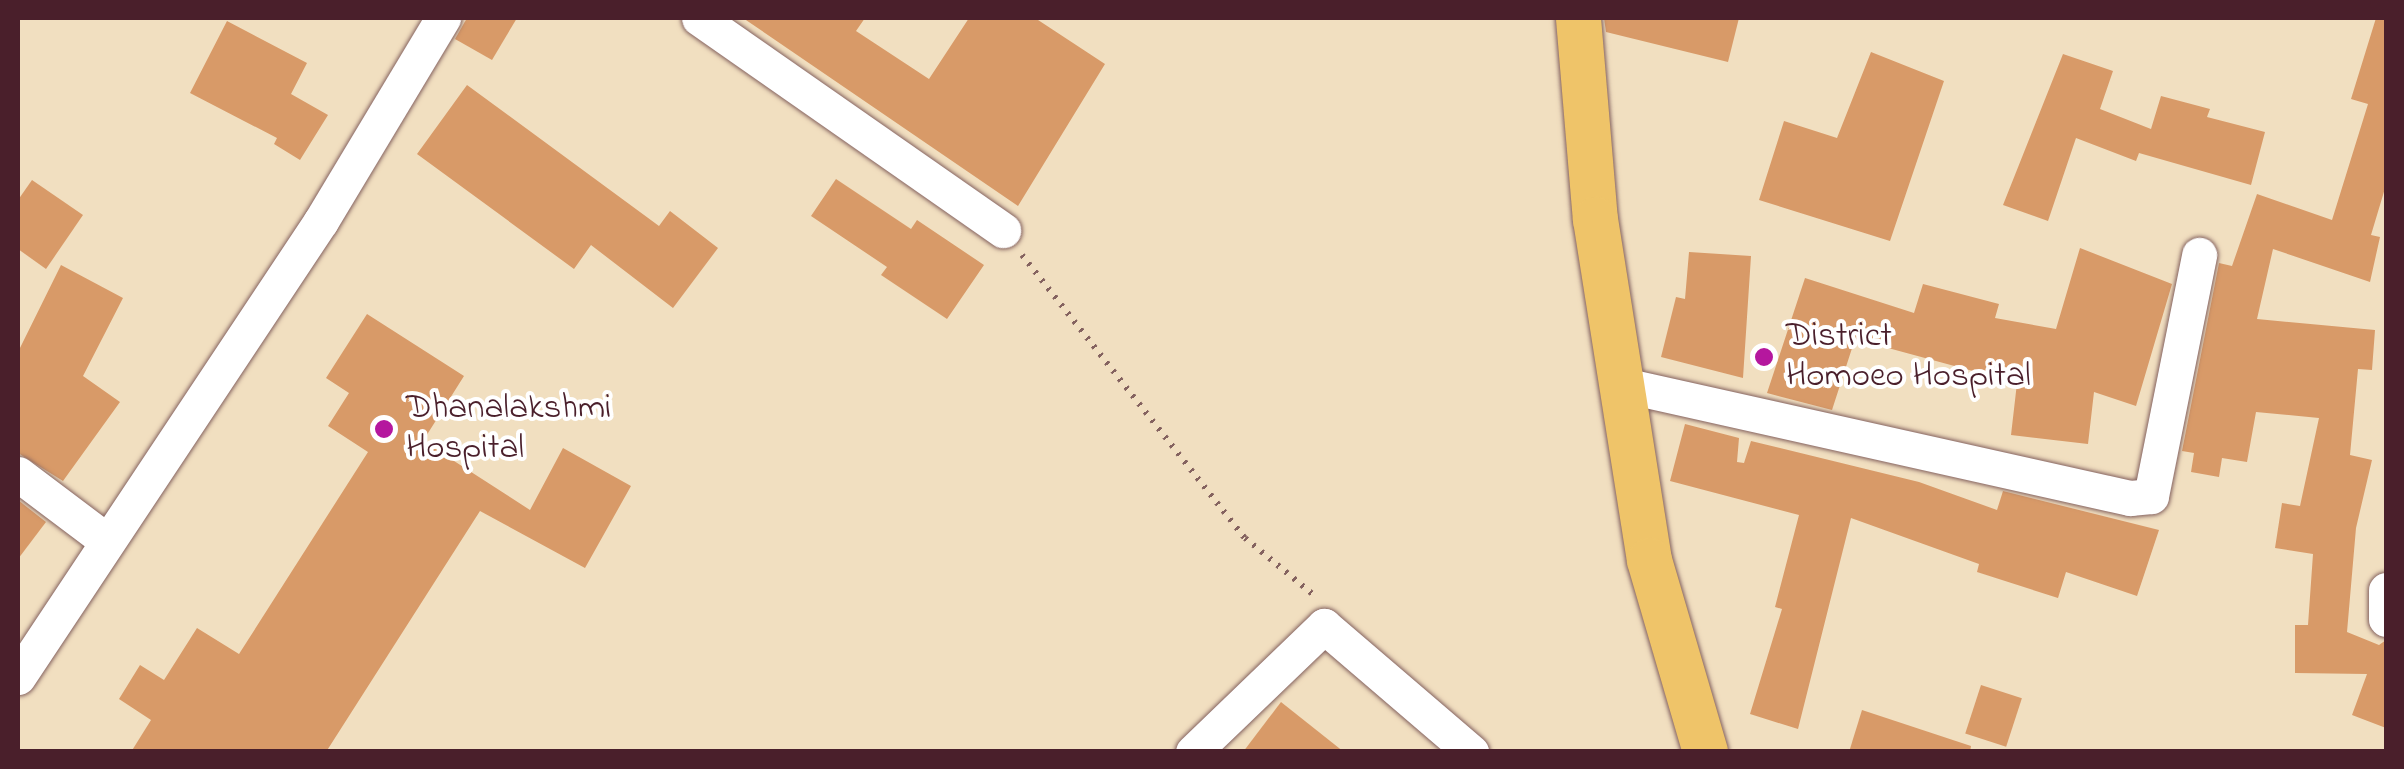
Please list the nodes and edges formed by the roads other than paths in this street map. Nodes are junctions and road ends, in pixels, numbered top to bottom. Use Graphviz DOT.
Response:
graph roads {
  1 [pos="444,18"];
  2 [pos="699,18"];
  3 [pos="1578,18"];
  4 [pos="1003,230"];
  5 [pos="2199,255"];
  6 [pos="1619,384"];
  7 [pos="18,474"];
  8 [pos="107,541"];
  9 [pos="2386,590"];
  10 [pos="2386,619"];
  11 [pos="18,677"];
  12 [pos="1193,752"];
  13 [pos="1472,752"];
  14 [pos="1705,752"];
  1 -- 8 [label="street"];
  2 -- 4 [label="street"];
  3 -- 6 [label="main road"];
  5 -- 6 [label="street"];
  6 -- 14 [label="main road"];
  7 -- 8 [label="street"];
  8 -- 11 [label="street"];
  9 -- 10 [label="street"];
  12 -- 13 [label="street"];
}
